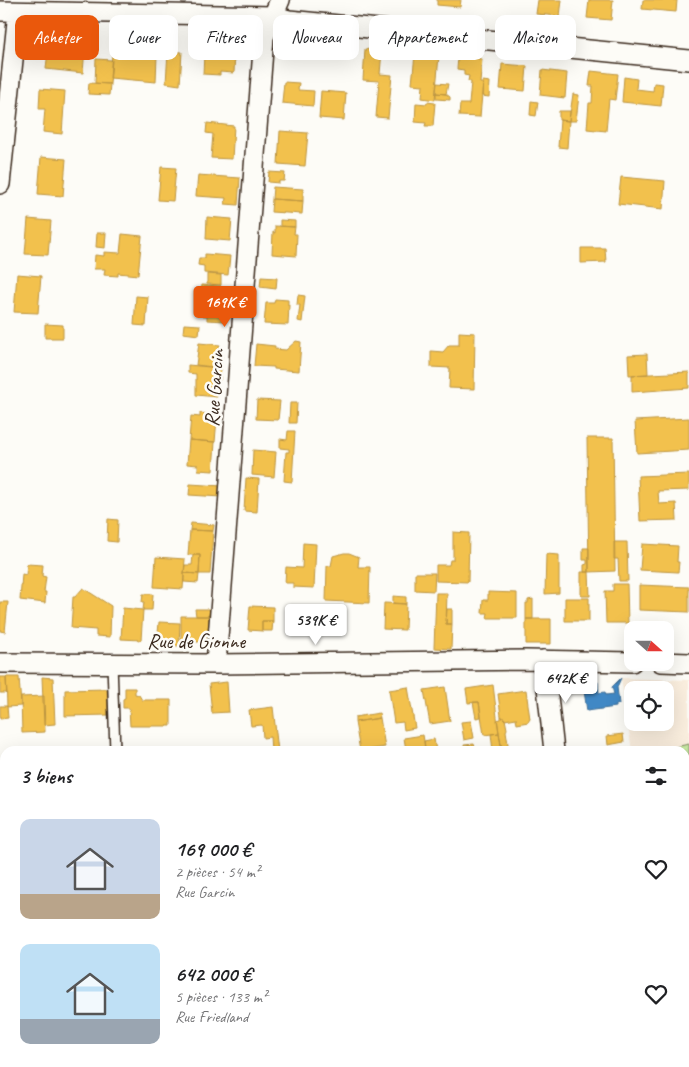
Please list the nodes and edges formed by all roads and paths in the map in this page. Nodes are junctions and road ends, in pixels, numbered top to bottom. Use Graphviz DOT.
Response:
graph roads {
  1 [pos="276,8"];
  2 [pos="9,11"];
  3 [pos="689,60"];
  4 [pos="0,184"];
  5 [pos="544,660"];
  6 [pos="624,662"];
  7 [pos="674,662"];
  8 [pos="0,663"];
  9 [pos="112,663"];
  10 [pos="689,663"];
  11 [pos="216,664"];
  12 [pos="115,746"];
  13 [pos="553,746"];
  1 -- 2 [label="street"];
  1 -- 3 [label="street"];
  1 -- 11 [label="street, Rue Garcin"];
  2 -- 4 [label="street"];
  5 -- 6 [label="street, Rue de Gionne"];
  5 -- 11 [label="street, Rue de Gionne"];
  5 -- 13 [label="street"];
  7 -- 10 [label="street"];
  8 -- 9 [label="street, Rue de Gionne"];
  9 -- 11 [label="street, Rue de Gionne"];
  9 -- 12 [label="lane"];
}
